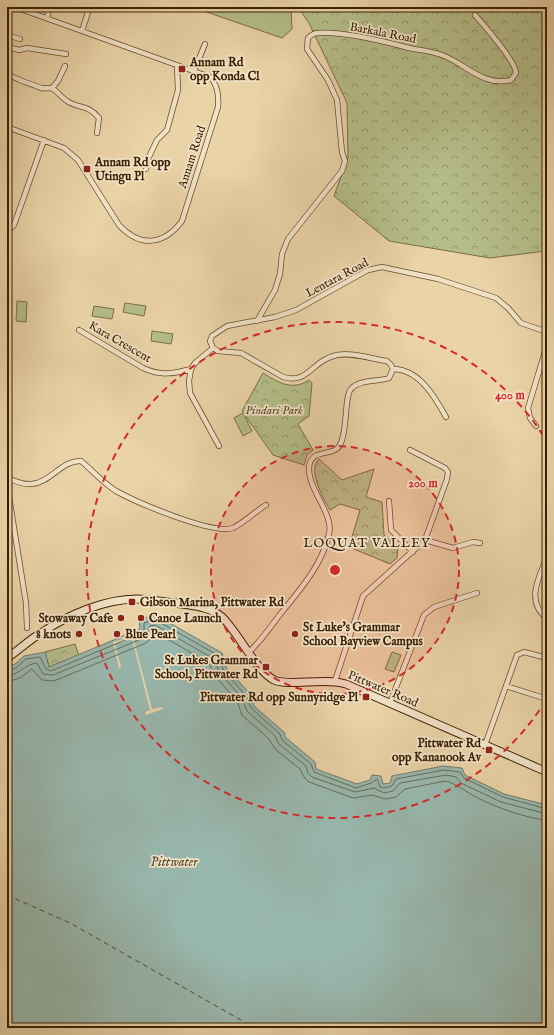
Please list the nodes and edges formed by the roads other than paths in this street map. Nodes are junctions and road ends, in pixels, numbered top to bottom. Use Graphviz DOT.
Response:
graph roads {
  1 [pos="15,7"];
  2 [pos="50,7"];
  3 [pos="89,9"];
  4 [pos="475,15"];
  5 [pos="47,18"];
  6 [pos="82,31"];
  7 [pos="7,35"];
  8 [pos="20,39"];
  9 [pos="205,44"];
  10 [pos="7,49"];
  11 [pos="66,54"];
  12 [pos="177,65"];
  13 [pos="65,66"];
  14 [pos="194,71"];
  15 [pos="7,73"];
  16 [pos="52,88"];
  17 [pos="7,127"];
  18 [pos="97,134"];
  19 [pos="44,140"];
  20 [pos="146,169"];
  21 [pos="7,232"];
  22 [pos="257,321"];
  23 [pos="79,330"];
  24 [pos="547,332"];
  25 [pos="547,345"];
  26 [pos="213,348"];
  27 [pos="192,369"];
  28 [pos="393,369"];
  29 [pos="446,417"];
  30 [pos="536,426"];
  31 [pos="219,446"];
  32 [pos="410,450"];
  33 [pos="7,478"];
  34 [pos="7,484"];
  35 [pos="390,501"];
  36 [pos="266,506"];
  37 [pos="13,523"];
  38 [pos="7,524"];
  39 [pos="425,540"];
  40 [pos="480,543"];
  41 [pos="413,552"];
  42 [pos="547,557"];
  43 [pos="477,593"];
  44 [pos="547,618"];
  45 [pos="27,628"];
  46 [pos="250,652"];
  47 [pos="7,658"];
  48 [pos="547,658"];
  49 [pos="335,681"];
  50 [pos="506,686"];
  51 [pos="547,699"];
  52 [pos="390,703"];
  53 [pos="485,745"];
  54 [pos="547,772"];
  1 -- 5 [label="street, Annam Road"];
  2 -- 5 [label="street"];
  3 -- 6 [label="street"];
  4 -- 22 [label="street, Barkala Road"];
  5 -- 6 [label="street, Annam Road"];
  6 -- 12 [label="street, Annam Road"];
  7 -- 8 [label="street"];
  9 -- 14 [label="street"];
  10 -- 11 [label="street"];
  12 -- 14 [label="street, Annam Road"];
  12 -- 20 [label="street"];
  13 -- 16 [label="street"];
  14 -- 19 [label="street, Annam Road"];
  15 -- 16 [label="street"];
  16 -- 18 [label="street"];
  17 -- 19 [label="street, Annam Road"];
  19 -- 21 [label="street"];
  22 -- 24 [label="street, Lentara Road"];
  22 -- 26 [label="street, Lentara Road"];
  23 -- 27 [label="street, Kara Crescent"];
  25 -- 30 [label="street"];
  26 -- 27 [label="street"];
  26 -- 28 [label="street"];
  27 -- 31 [label="street"];
  28 -- 29 [label="street"];
  28 -- 46 [label="street"];
  32 -- 39 [label="street"];
  33 -- 36 [label="street"];
  34 -- 37 [label="street"];
  35 -- 41 [label="street"];
  37 -- 38 [label="street"];
  37 -- 45 [label="street"];
  39 -- 40 [label="street"];
  39 -- 41 [label="street"];
  41 -- 49 [label="street"];
  42 -- 44 [label="street"];
  43 -- 52 [label="street"];
  46 -- 47 [label="main road, Pittwater Road"];
  46 -- 49 [label="main road, Pittwater Road"];
  48 -- 50 [label="street"];
  49 -- 52 [label="main road, Pittwater Road"];
  50 -- 51 [label="street"];
  50 -- 53 [label="street"];
  52 -- 53 [label="main road, Pittwater Road"];
  53 -- 54 [label="main road, Pittwater Road"];
}
